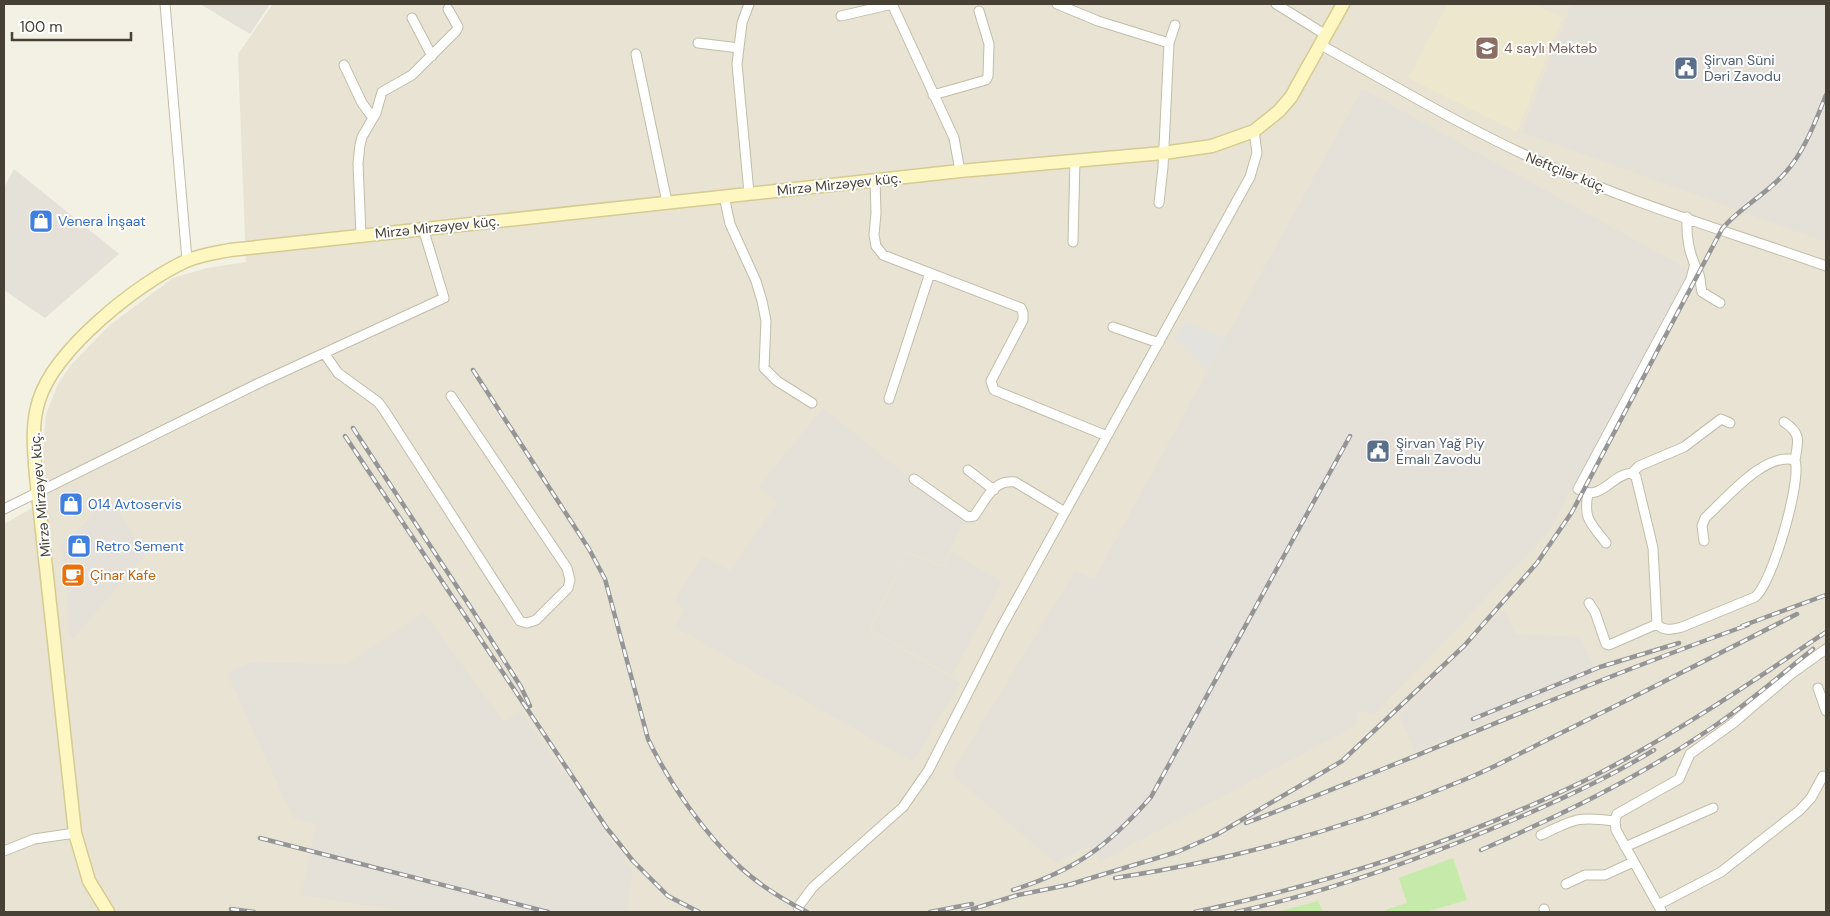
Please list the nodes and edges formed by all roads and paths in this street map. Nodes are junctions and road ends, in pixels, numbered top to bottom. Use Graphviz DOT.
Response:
graph roads {
  1 [pos="165,4"];
  2 [pos="749,4"];
  3 [pos="892,4"];
  4 [pos="1057,4"];
  5 [pos="1276,4"];
  6 [pos="1343,4"];
  7 [pos="448,9"];
  8 [pos="979,11"];
  9 [pos="841,16"];
  10 [pos="412,18"];
  11 [pos="1175,25"];
  12 [pos="1323,40"];
  13 [pos="1168,42"];
  14 [pos="698,44"];
  15 [pos="738,48"];
  16 [pos="636,54"];
  17 [pos="432,56"];
  18 [pos="344,65"];
  19 [pos="933,95"];
  20 [pos="373,118"];
  21 [pos="1254,131"];
  22 [pos="1163,153"];
  23 [pos="1075,160"];
  24 [pos="960,171"];
  25 [pos="875,180"];
  26 [pos="749,193"];
  27 [pos="724,196"];
  28 [pos="668,202"];
  29 [pos="1159,203"];
  30 [pos="1687,217"];
  31 [pos="422,228"];
  32 [pos="361,235"];
  33 [pos="1073,242"];
  34 [pos="187,260"];
  35 [pos="1826,266"];
  36 [pos="1694,267"];
  37 [pos="930,273"];
  38 [pos="1720,303"];
  39 [pos="1113,327"];
  40 [pos="1159,343"];
  41 [pos="324,353"];
  42 [pos="451,396"];
  43 [pos="889,398"];
  44 [pos="812,403"];
  45 [pos="1784,422"];
  46 [pos="1730,423"];
  47 [pos="1107,436"];
  48 [pos="1795,460"];
  49 [pos="968,470"];
  50 [pos="1632,473"];
  51 [pos="914,479"];
  52 [pos="994,490"];
  53 [pos="38,492"];
  54 [pos="1588,494"];
  55 [pos="4,509"];
  56 [pos="1065,512"];
  57 [pos="1704,541"];
  58 [pos="1606,543"];
  59 [pos="1589,603"];
  60 [pos="1657,624"];
  61 [pos="1826,649"];
  62 [pos="1818,688"];
  63 [pos="1826,711"];
  64 [pos="1823,776"];
  65 [pos="1713,808"];
  66 [pos="1615,821"];
  67 [pos="75,833"];
  68 [pos="1541,835"];
  69 [pos="1625,847"];
  70 [pos="4,851"];
  71 [pos="1634,862"];
  72 [pos="1566,884"];
  73 [pos="798,907"];
  74 [pos="1660,909"];
  75 [pos="108,912"];
  1 -- 34 [label="street"];
  2 -- 15 [label="street"];
  3 -- 9 [label="street"];
  3 -- 19 [label="street"];
  4 -- 13 [label="street"];
  5 -- 12 [label="street, Neftçilər küç."];
  6 -- 12 [label="main road, Mirzə Mirzəyev küç."];
  7 -- 17 [label="street"];
  8 -- 19 [label="street"];
  10 -- 17 [label="street"];
  11 -- 13 [label="street"];
  12 -- 21 [label="main road, Mirzə Mirzəyev küç."];
  12 -- 30 [label="street, Neftçilər küç."];
  13 -- 22 [label="street"];
  14 -- 15 [label="street"];
  15 -- 26 [label="street"];
  16 -- 28 [label="street"];
  17 -- 20 [label="street"];
  18 -- 20 [label="street"];
  19 -- 24 [label="street"];
  20 -- 32 [label="street"];
  21 -- 22 [label="main road, Mirzə Mirzəyev küç."];
  21 -- 40 [label="street"];
  22 -- 23 [label="main road, Mirzə Mirzəyev küç."];
  22 -- 29 [label="street"];
  23 -- 24 [label="main road, Mirzə Mirzəyev küç."];
  23 -- 33 [label="street"];
  24 -- 25 [label="main road, Mirzə Mirzəyev küç."];
  25 -- 26 [label="main road, Mirzə Mirzəyev küç."];
  25 -- 37 [label="street"];
  26 -- 27 [label="main road, Mirzə Mirzəyev küç."];
  27 -- 28 [label="main road, Mirzə Mirzəyev küç."];
  27 -- 44 [label="street"];
  28 -- 31 [label="main road, Mirzə Mirzəyev küç."];
  30 -- 35 [label="street, Neftçilər küç."];
  30 -- 36 [label="street"];
  31 -- 32 [label="main road, Mirzə Mirzəyev küç."];
  31 -- 41 [label="street"];
  32 -- 34 [label="main road, Mirzə Mirzəyev küç."];
  34 -- 53 [label="main road, Mirzə Mirzəyev küç."];
  36 -- 38 [label="street"];
  36 -- 54 [label="street"];
  37 -- 43 [label="street"];
  37 -- 47 [label="street"];
  39 -- 40 [label="street"];
  40 -- 47 [label="street"];
  41 -- 42 [label="street"];
  41 -- 53 [label="street"];
  45 -- 48 [label="street"];
  46 -- 50 [label="street"];
  47 -- 56 [label="street"];
  48 -- 57 [label="street"];
  48 -- 60 [label="street"];
  49 -- 52 [label="street"];
  50 -- 54 [label="street"];
  50 -- 60 [label="street"];
  51 -- 52 [label="street"];
  52 -- 56 [label="street"];
  53 -- 55 [label="street"];
  53 -- 67 [label="main road, Mirzə Mirzəyev küç."];
  54 -- 58 [label="street"];
  56 -- 73 [label="street"];
  59 -- 60 [label="street"];
  61 -- 66 [label="street"];
  62 -- 63 [label="street"];
  64 -- 74 [label="street"];
  65 -- 69 [label="street"];
  66 -- 68 [label="street"];
  66 -- 69 [label="street"];
  67 -- 70 [label="street"];
  67 -- 75 [label="main road, Mirzə Mirzəyev küç."];
  69 -- 71 [label="street"];
  71 -- 72 [label="street"];
  71 -- 74 [label="street"];
}
